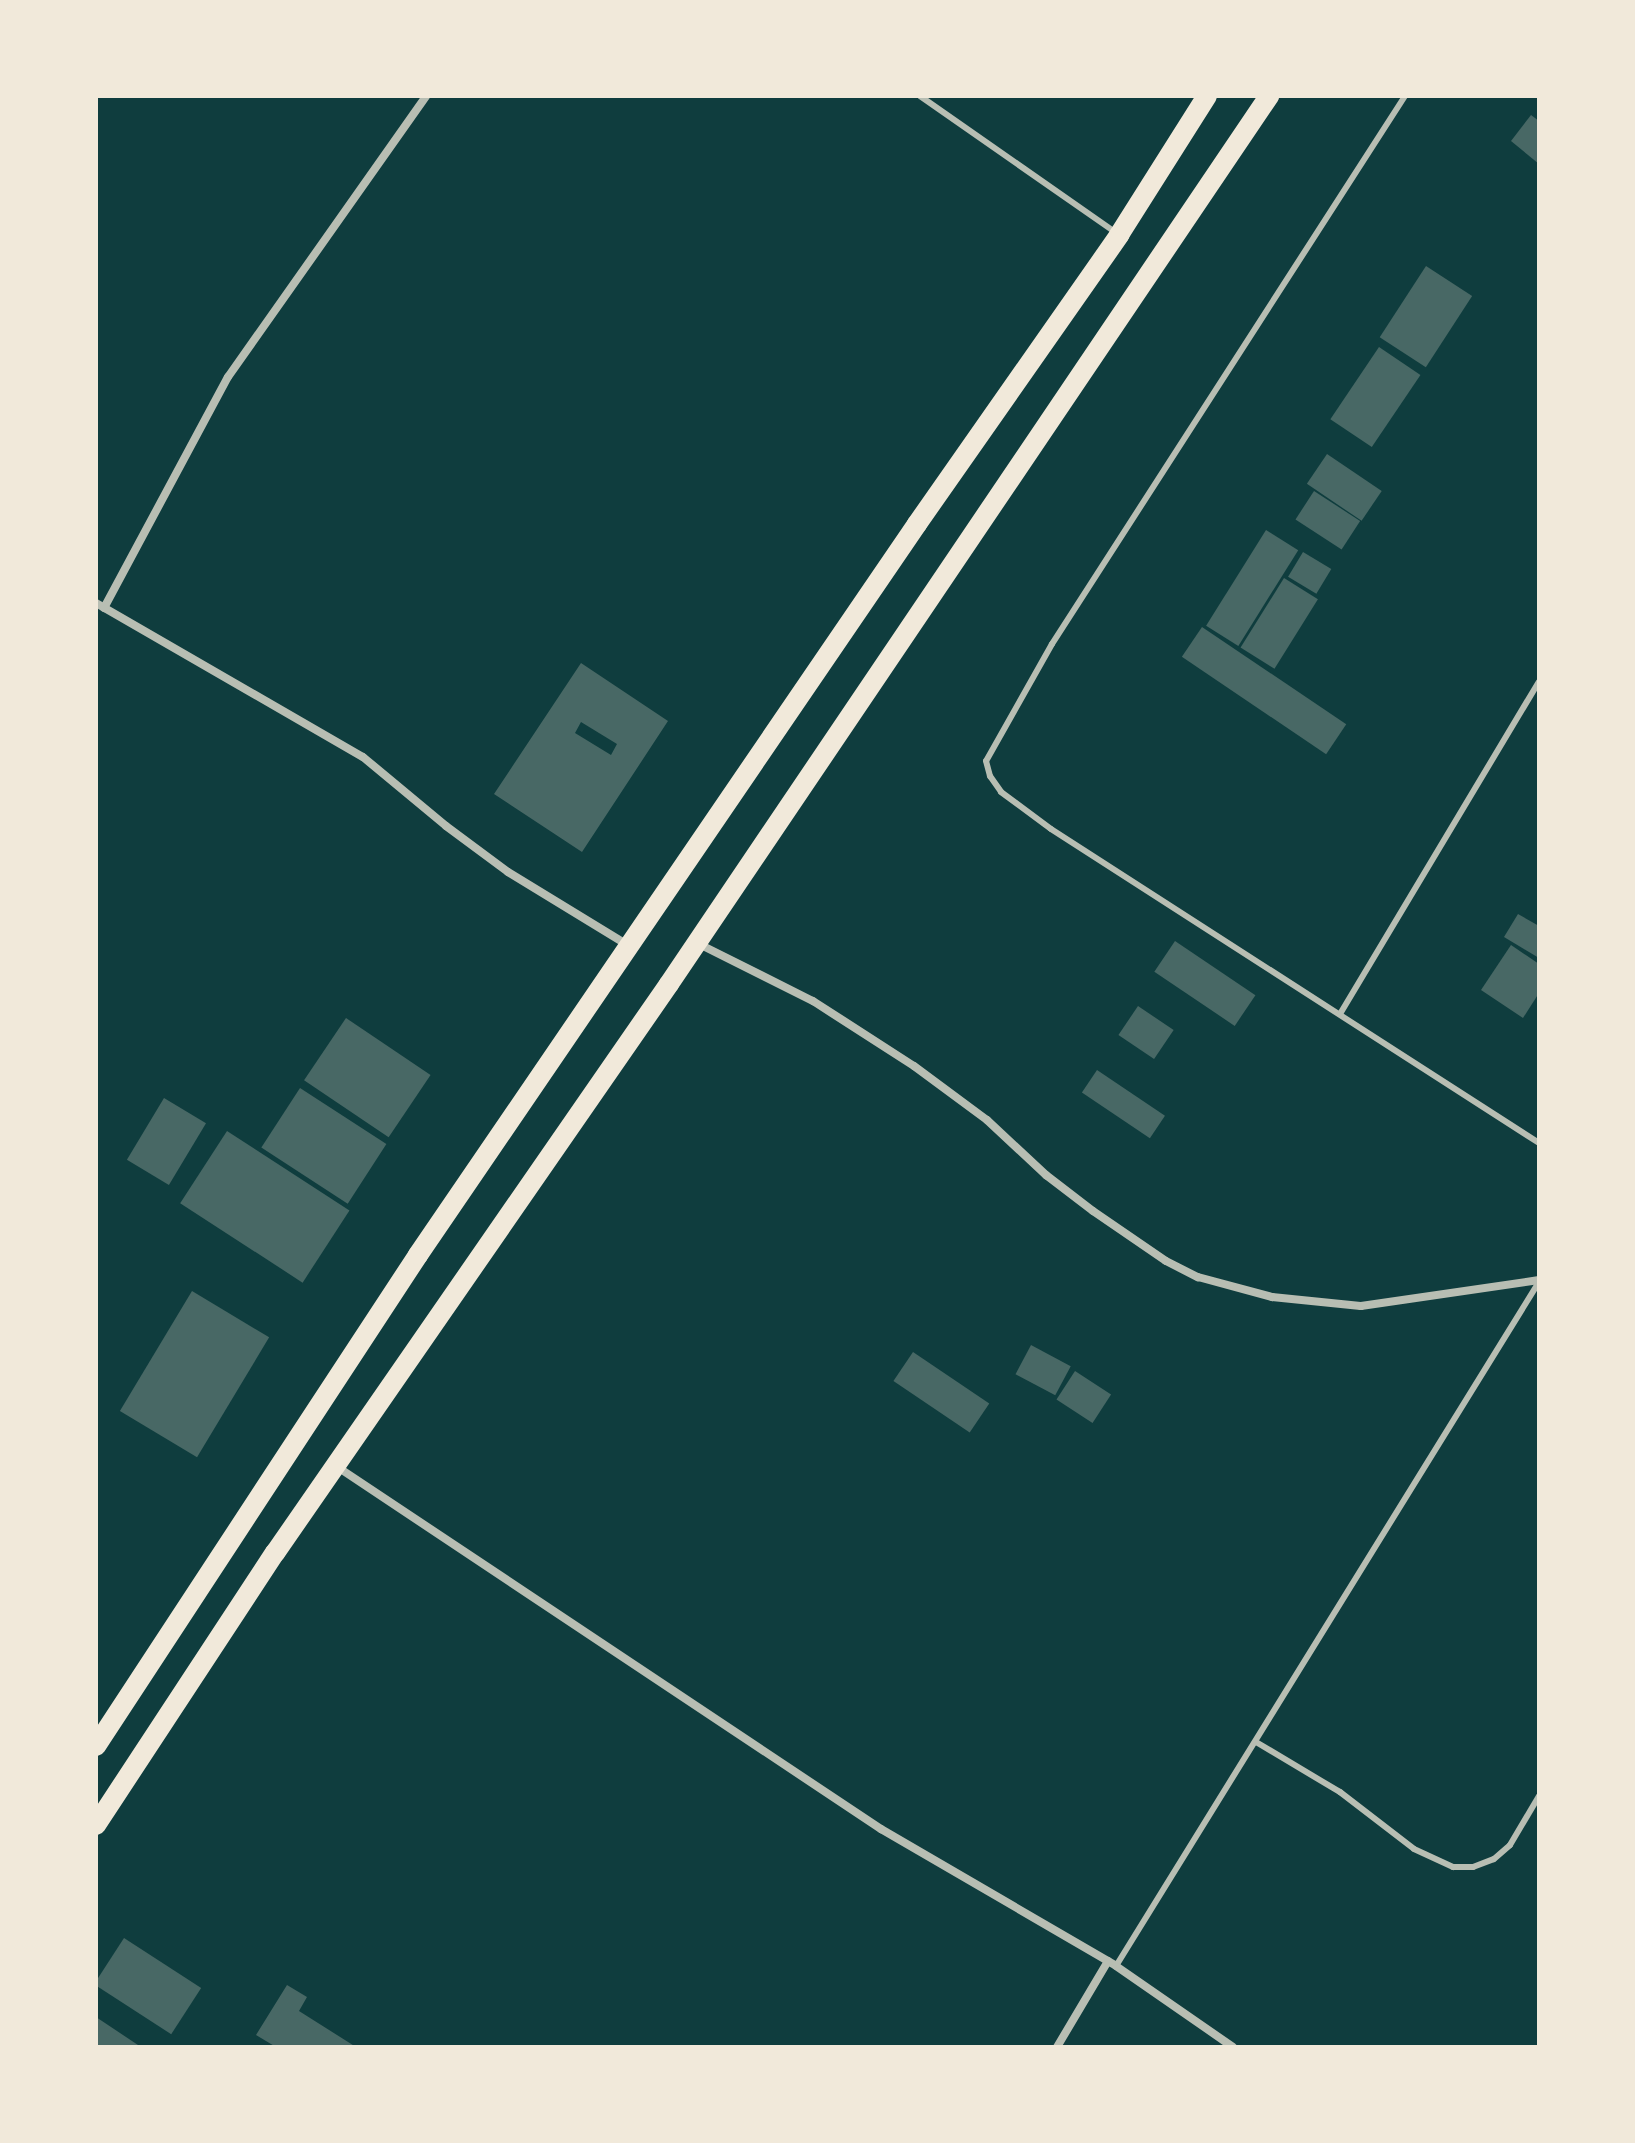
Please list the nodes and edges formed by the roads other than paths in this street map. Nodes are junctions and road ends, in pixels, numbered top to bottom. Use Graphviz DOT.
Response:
graph roads {
  1 [pos="426,96"];
  2 [pos="920,96"];
  3 [pos="1207,96"];
  4 [pos="1269,96"];
  5 [pos="1405,96"];
  6 [pos="1119,235"];
  7 [pos="100,606"];
  8 [pos="1539,682"];
  9 [pos="696,943"];
  10 [pos="629,947"];
  11 [pos="1340,1014"];
  12 [pos="1539,1143"];
  13 [pos="1539,1281"];
  14 [pos="335,1465"];
  15 [pos="1256,1742"];
  16 [pos="96,1746"];
  17 [pos="1539,1796"];
  18 [pos="96,1825"];
  19 [pos="1112,1964"];
  20 [pos="1057,2047"];
  21 [pos="1233,2047"];
  1 -- 7 [label="street"];
  2 -- 6 [label="lane"];
  3 -- 6 [label="main road"];
  4 -- 9 [label="main road"];
  5 -- 11 [label="lane"];
  6 -- 10 [label="main road"];
  7 -- 10 [label="street"];
  8 -- 11 [label="lane"];
  9 -- 13 [label="street"];
  9 -- 14 [label="main road"];
  10 -- 16 [label="main road"];
  11 -- 12 [label="lane"];
  13 -- 15 [label="lane"];
  14 -- 18 [label="main road"];
  14 -- 19 [label="street"];
  15 -- 17 [label="lane"];
  15 -- 19 [label="lane"];
  19 -- 20 [label="street"];
  19 -- 21 [label="street"];
}
